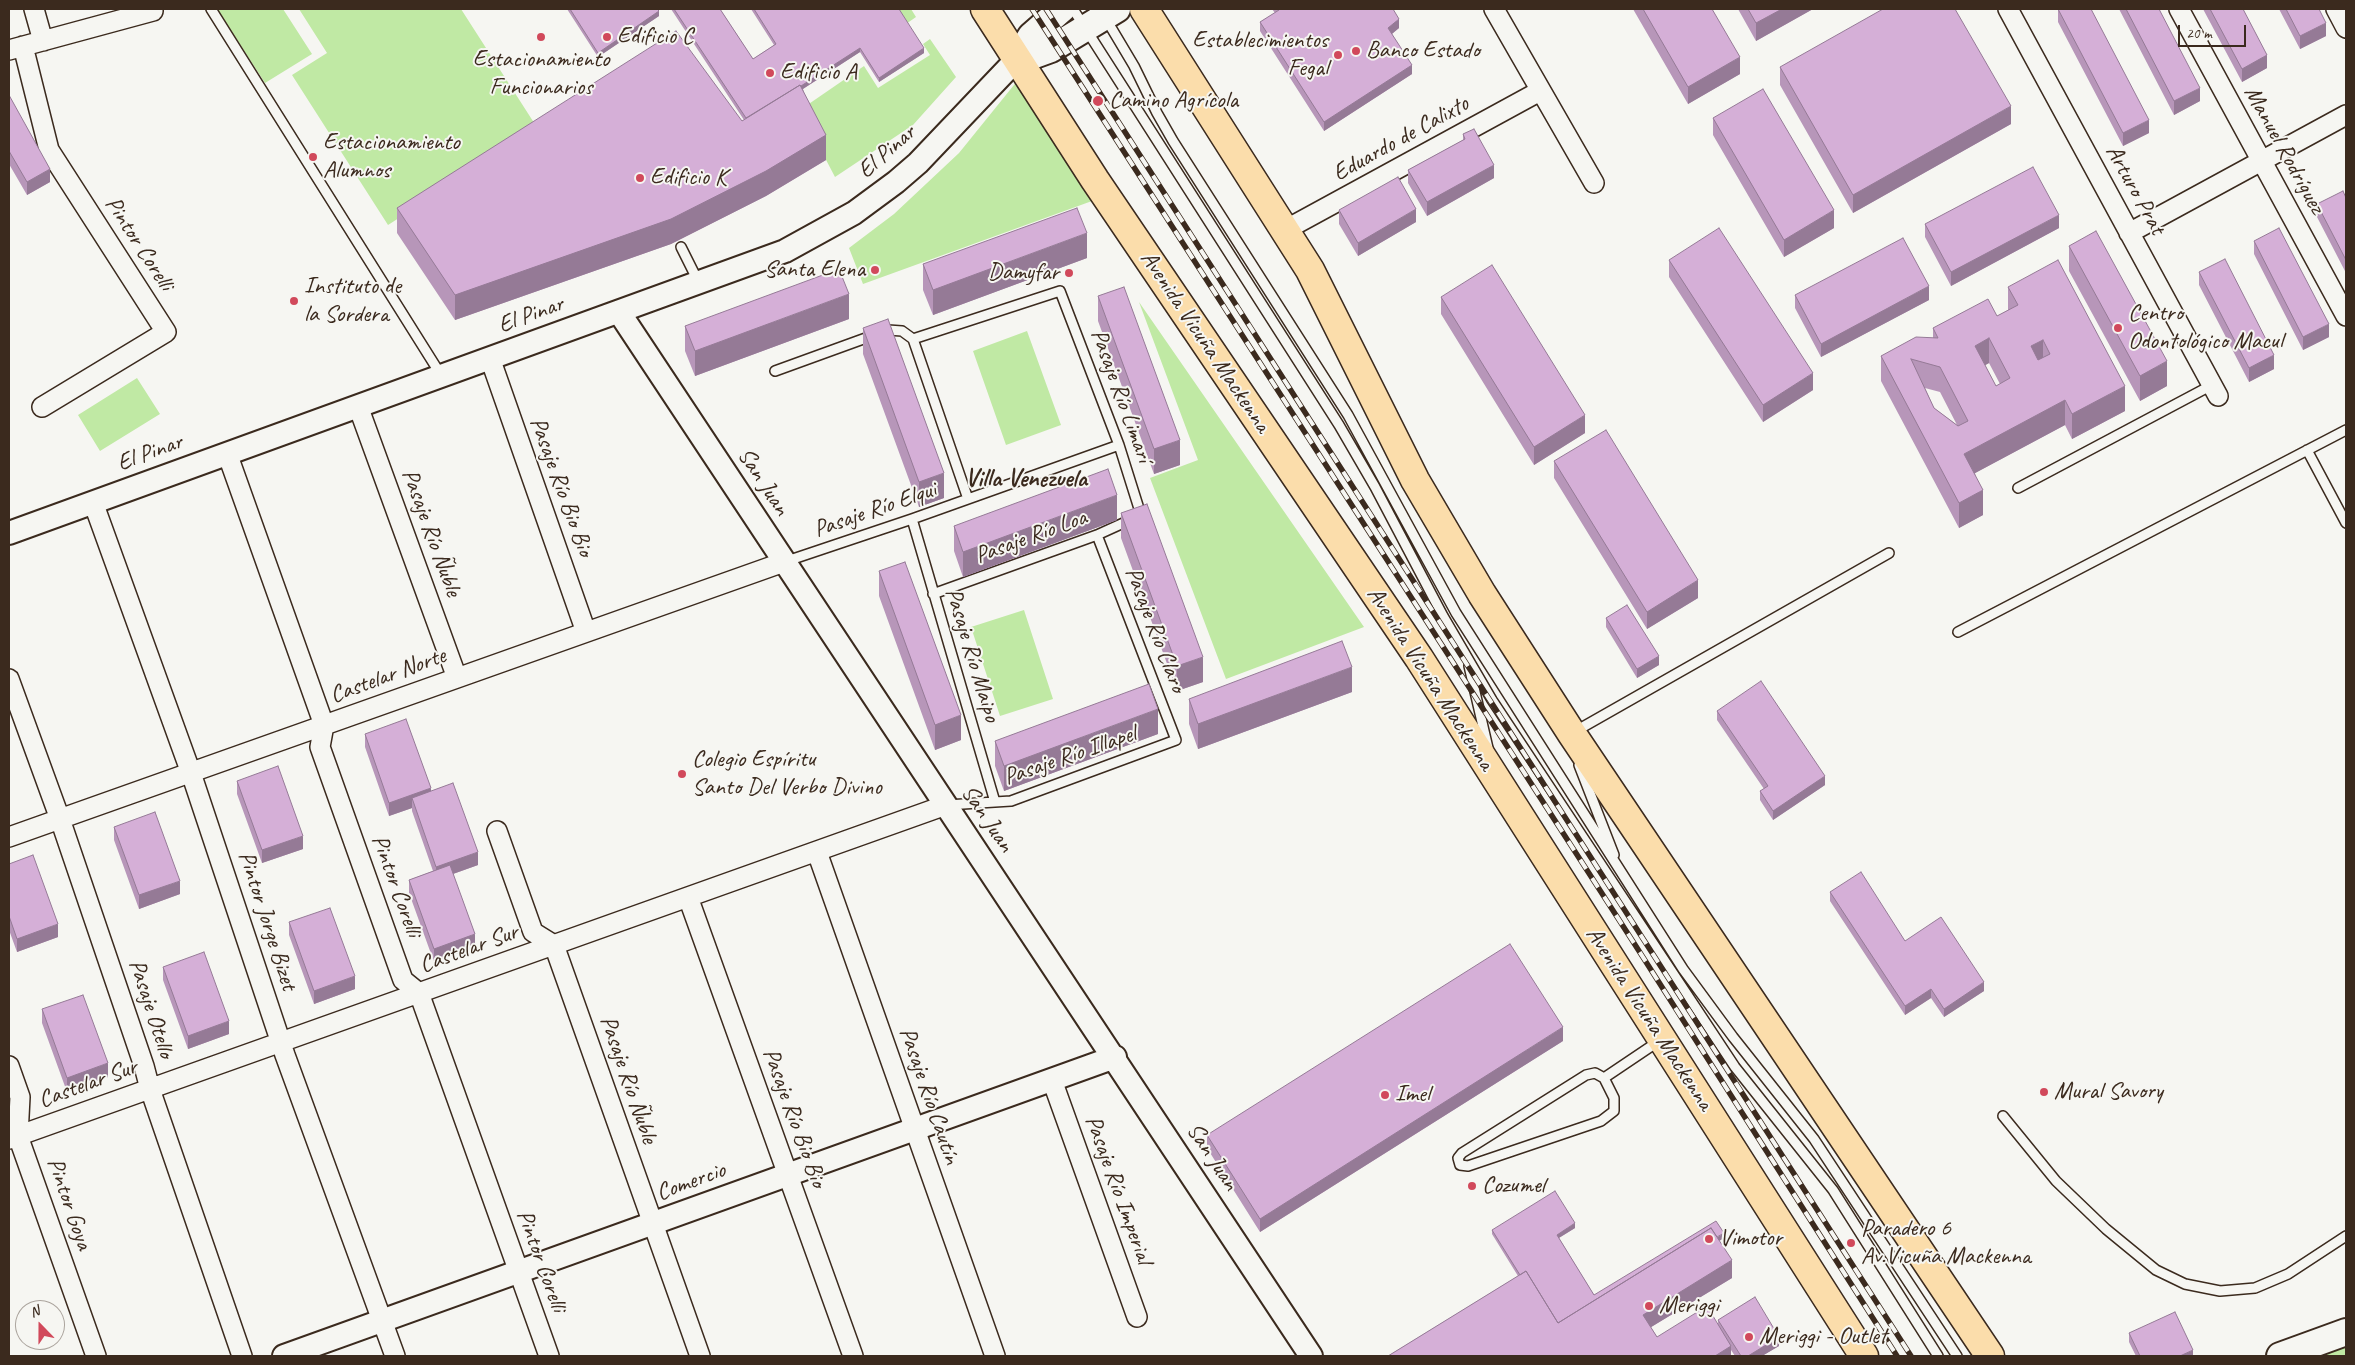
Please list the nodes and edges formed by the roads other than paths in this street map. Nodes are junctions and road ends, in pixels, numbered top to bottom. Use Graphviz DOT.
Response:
graph roads {
  1 [pos="34,9"];
  2 [pos="211,9"];
  3 [pos="985,9"];
  4 [pos="1062,9"];
  5 [pos="1144,9"];
  6 [pos="1494,9"];
  7 [pos="2008,9"];
  8 [pos="2178,9"];
  9 [pos="2336,9"];
  10 [pos="153,11"];
  11 [pos="1096,14"];
  12 [pos="2346,28"];
  13 [pos="43,41"];
  14 [pos="16,48"];
  15 [pos="1017,59"];
  16 [pos="1540,91"];
  17 [pos="2346,115"];
  18 [pos="2261,161"];
  19 [pos="1594,183"];
  20 [pos="1285,230"];
  21 [pos="2129,233"];
  22 [pos="681,247"];
  23 [pos="699,283"];
  24 [pos="619,312"];
  25 [pos="2346,316"];
  26 [pos="913,339"];
  27 [pos="490,358"];
  28 [pos="775,371"];
  29 [pos="441,375"];
  30 [pos="2215,390"];
  31 [pos="358,406"];
  32 [pos="42,407"];
  33 [pos="2346,430"];
  34 [pos="1119,445"];
  35 [pos="2307,450"];
  36 [pos="227,453"];
  37 [pos="2018,488"];
  38 [pos="968,499"];
  39 [pos="94,502"];
  40 [pos="1141,514"];
  41 [pos="912,520"];
  42 [pos="2346,524"];
  43 [pos="9,533"];
  44 [pos="1097,535"];
  45 [pos="1889,553"];
  46 [pos="784,562"];
  47 [pos="933,594"];
  48 [pos="586,632"];
  49 [pos="1958,632"];
  50 [pos="1467,658"];
  51 [pos="9,678"];
  52 [pos="457,678"];
  53 [pos="1556,709"];
  54 [pos="324,726"];
  55 [pos="1572,734"];
  56 [pos="1176,740"];
  57 [pos="191,773"];
  58 [pos="1495,778"];
  59 [pos="995,802"];
  60 [pos="946,805"];
  61 [pos="60,819"];
  62 [pos="497,831"];
  63 [pos="9,837"];
  64 [pos="817,852"];
  65 [pos="1622,874"];
  66 [pos="688,897"];
  67 [pos="554,945"];
  68 [pos="419,993"];
  69 [pos="1662,1039"];
  70 [pos="281,1042"];
  71 [pos="1115,1057"];
  72 [pos="9,1066"];
  73 [pos="1604,1078"];
  74 [pos="1052,1080"];
  75 [pos="150,1089"];
  76 [pos="2003,1116"];
  77 [pos="915,1130"];
  78 [pos="14,1137"];
  79 [pos="788,1175"];
  80 [pos="652,1224"];
  81 [pos="2346,1236"];
  82 [pos="519,1272"];
  83 [pos="1137,1317"];
  84 [pos="382,1321"];
  85 [pos="2346,1332"];
  86 [pos="96,1356"];
  87 [pos="242,1356"];
  88 [pos="284,1356"];
  89 [pos="395,1356"];
  90 [pos="549,1356"];
  91 [pos="700,1356"];
  92 [pos="852,1356"];
  93 [pos="995,1356"];
  94 [pos="1311,1356"];
  95 [pos="1864,1356"];
  96 [pos="1938,1356"];
  97 [pos="1957,1356"];
  98 [pos="1990,1356"];
  99 [pos="2280,1356"];
  1 -- 13 [label="street"];
  2 -- 29 [label="lane"];
  3 -- 15 [label="main road, Avenida Vicuña Mackenna"];
  4 -- 15 [label="main road"];
  5 -- 20 [label="main road"];
  6 -- 16 [label="street"];
  7 -- 21 [label="street, Arturo Prat"];
  8 -- 18 [label="street, Manuel Rodríguez"];
  9 -- 12 [label="street"];
  10 -- 13 [label="street"];
  11 -- 15 [label="main road"];
  11 -- 50 [label="lane"];
  11 -- 65 [label="lane"];
  13 -- 14 [label="street"];
  14 -- 32 [label="street, Pintor Corelli"];
  15 -- 23 [label="street, El Pinar"];
  15 -- 58 [label="main road, Avenida Vicuña Mackenna"];
  16 -- 19 [label="street"];
  16 -- 20 [label="street, Eduardo de Calixto"];
  17 -- 18 [label="street"];
  18 -- 21 [label="street"];
  18 -- 25 [label="street, Manuel Rodríguez"];
  20 -- 53 [label="main road"];
  21 -- 30 [label="street, Arturo Prat"];
  22 -- 23 [label="lane"];
  23 -- 24 [label="street, El Pinar"];
  24 -- 27 [label="street, El Pinar"];
  24 -- 46 [label="street, San Juan"];
  26 -- 28 [label="lane"];
  26 -- 34 [label="lane, Pasaje Río Limarí"];
  26 -- 38 [label="lane"];
  27 -- 29 [label="street, El Pinar"];
  27 -- 48 [label="street, Pasaje Río Bio Bio"];
  29 -- 31 [label="street, El Pinar"];
  30 -- 37 [label="lane"];
  31 -- 36 [label="street, El Pinar"];
  31 -- 52 [label="street, Pasaje Río Ñuble"];
  33 -- 35 [label="lane"];
  34 -- 38 [label="lane, Pasaje Río Elqui"];
  34 -- 40 [label="lane, Pasaje Río Limarí"];
  35 -- 42 [label="lane"];
  35 -- 49 [label="lane"];
  36 -- 39 [label="street, El Pinar"];
  36 -- 54 [label="street, Pintor Corelli"];
  38 -- 41 [label="lane, Pasaje Río Elqui"];
  39 -- 43 [label="street, El Pinar"];
  39 -- 57 [label="street, Pintor Jorge Bizet"];
  40 -- 44 [label="lane, Pasaje Río Loa"];
  41 -- 46 [label="lane, Pasaje Río Elqui"];
  41 -- 47 [label="lane, Pasaje Río Maipo"];
  44 -- 47 [label="lane, Pasaje Río Loa"];
  44 -- 56 [label="lane, Pasaje Río Claro"];
  45 -- 55 [label="lane"];
  46 -- 48 [label="street, Castelar Norte"];
  46 -- 60 [label="street, San Juan"];
  47 -- 59 [label="lane, Pasaje Río Maipo"];
  48 -- 52 [label="street, Castelar Norte"];
  50 -- 58 [label="lane"];
  50 -- 96 [label="lane"];
  51 -- 61 [label="street, Pasaje Otello"];
  52 -- 54 [label="street, Castelar Norte"];
  53 -- 55 [label="main road"];
  53 -- 65 [label="lane"];
  54 -- 57 [label="street, Castelar Norte"];
  54 -- 68 [label="street, Pintor Corelli"];
  55 -- 98 [label="main road"];
  56 -- 59 [label="lane, Pasaje Río Illapel"];
  57 -- 61 [label="street, Castelar Norte"];
  57 -- 70 [label="street, Pintor Jorge Bizet"];
  58 -- 69 [label="main road, Avenida Vicuña Mackenna"];
  59 -- 60 [label="lane, Pasaje Río Illapel"];
  60 -- 64 [label="street, Castelar Sur"];
  60 -- 71 [label="street, San Juan"];
  61 -- 63 [label="street, Castelar Norte"];
  61 -- 75 [label="street, Pasaje Otello"];
  62 -- 67 [label="street"];
  64 -- 66 [label="street, Castelar Sur"];
  64 -- 77 [label="street, Pasaje Río Cautín"];
  65 -- 97 [label="lane"];
  66 -- 67 [label="street, Castelar Sur"];
  66 -- 79 [label="street, Pasaje Río Bio Bio"];
  67 -- 68 [label="street, Castelar Sur"];
  67 -- 80 [label="street, Pasaje Río Ñuble"];
  68 -- 70 [label="street, Castelar Sur"];
  68 -- 82 [label="street, Pintor Corelli"];
  69 -- 73 [label="lane"];
  69 -- 95 [label="main road, Avenida Vicuña Mackenna"];
  70 -- 75 [label="street, Castelar Sur"];
  70 -- 84 [label="street, Pintor Jorge Bizet"];
  71 -- 74 [label="street, Comercio"];
  71 -- 94 [label="street, San Juan"];
  72 -- 78 [label="street, Pintor Goya"];
  73 -- 73 [label="lane"];
  74 -- 77 [label="street, Comercio"];
  74 -- 83 [label="street, Pasaje Río Imperial"];
  75 -- 78 [label="street, Castelar Sur"];
  75 -- 87 [label="street, Pasaje Otello"];
  76 -- 81 [label="lane"];
  77 -- 79 [label="street, Comercio"];
  77 -- 93 [label="street, Pasaje Río Cautín"];
  78 -- 86 [label="street, Pintor Goya"];
  79 -- 80 [label="street, Comercio"];
  79 -- 92 [label="street, Pasaje Río Bio Bio"];
  80 -- 82 [label="street, Comercio"];
  80 -- 91 [label="street, Pasaje Río Ñuble"];
  82 -- 84 [label="street, Comercio"];
  82 -- 90 [label="street, Pintor Corelli"];
  84 -- 88 [label="street, Comercio"];
  84 -- 89 [label="street, Pintor Jorge Bizet"];
  85 -- 99 [label="main road"];
}
